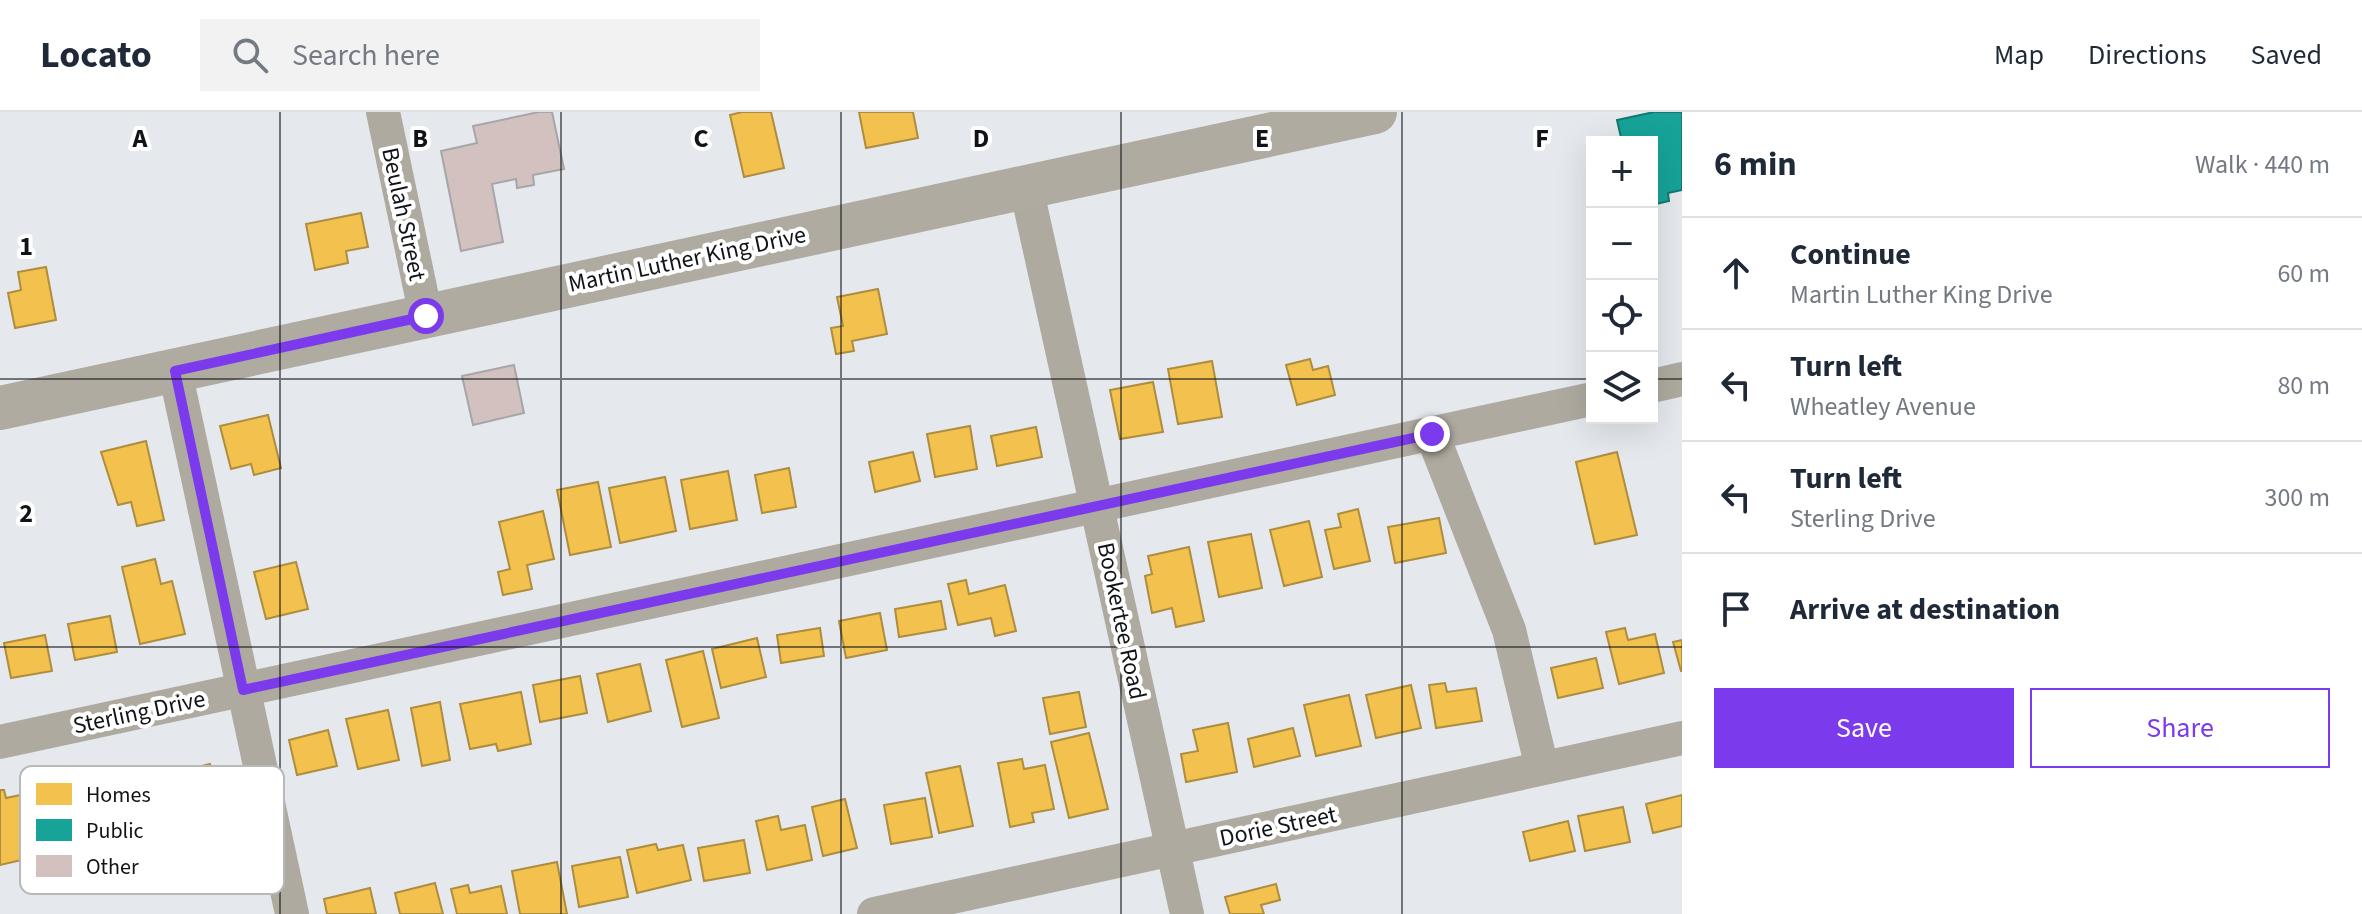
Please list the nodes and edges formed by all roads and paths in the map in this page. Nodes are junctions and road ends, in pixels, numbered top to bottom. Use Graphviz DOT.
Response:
graph roads {
  1 [pos="383,112"];
  2 [pos="1375,112"];
  3 [pos="1026,187"];
  4 [pos="426,316"];
  5 [pos="175,371"];
  6 [pos="1682,379"];
  7 [pos="1658,385"];
  8 [pos="1586,400"];
  9 [pos="0,408"];
  10 [pos="1432,434"];
  11 [pos="1097,506"];
  12 [pos="243,690"];
  13 [pos="1682,738"];
  14 [pos="0,742"];
  15 [pos="260,766"];
  16 [pos="1542,768"];
  17 [pos="1172,849"];
  18 [pos="284,877"];
  19 [pos="292,914"];
  20 [pos="874,914"];
  21 [pos="1187,914"];
  1 -- 4 [label="street, Beulah Street"];
  2 -- 3 [label="main road, Martin Luther King Drive"];
  3 -- 4 [label="main road, Martin Luther King Drive"];
  3 -- 11 [label="street, Bookertee Road"];
  4 -- 5 [label="main road, Martin Luther King Drive"];
  5 -- 9 [label="main road, Martin Luther King Drive"];
  5 -- 12 [label="street"];
  6 -- 7 [label="street"];
  8 -- 10 [label="street, Sterling Drive"];
  10 -- 11 [label="street, Sterling Drive"];
  10 -- 16 [label="street"];
  11 -- 12 [label="street, Sterling Drive"];
  11 -- 17 [label="street, Bookertee Road"];
  12 -- 14 [label="street, Sterling Drive"];
  12 -- 15 [label="street"];
  13 -- 16 [label="street, Dorie Street"];
  16 -- 17 [label="street, Dorie Street"];
  17 -- 20 [label="street, Dorie Street"];
  17 -- 21 [label="street, Bookertee Road"];
  18 -- 19 [label="street"];
}
